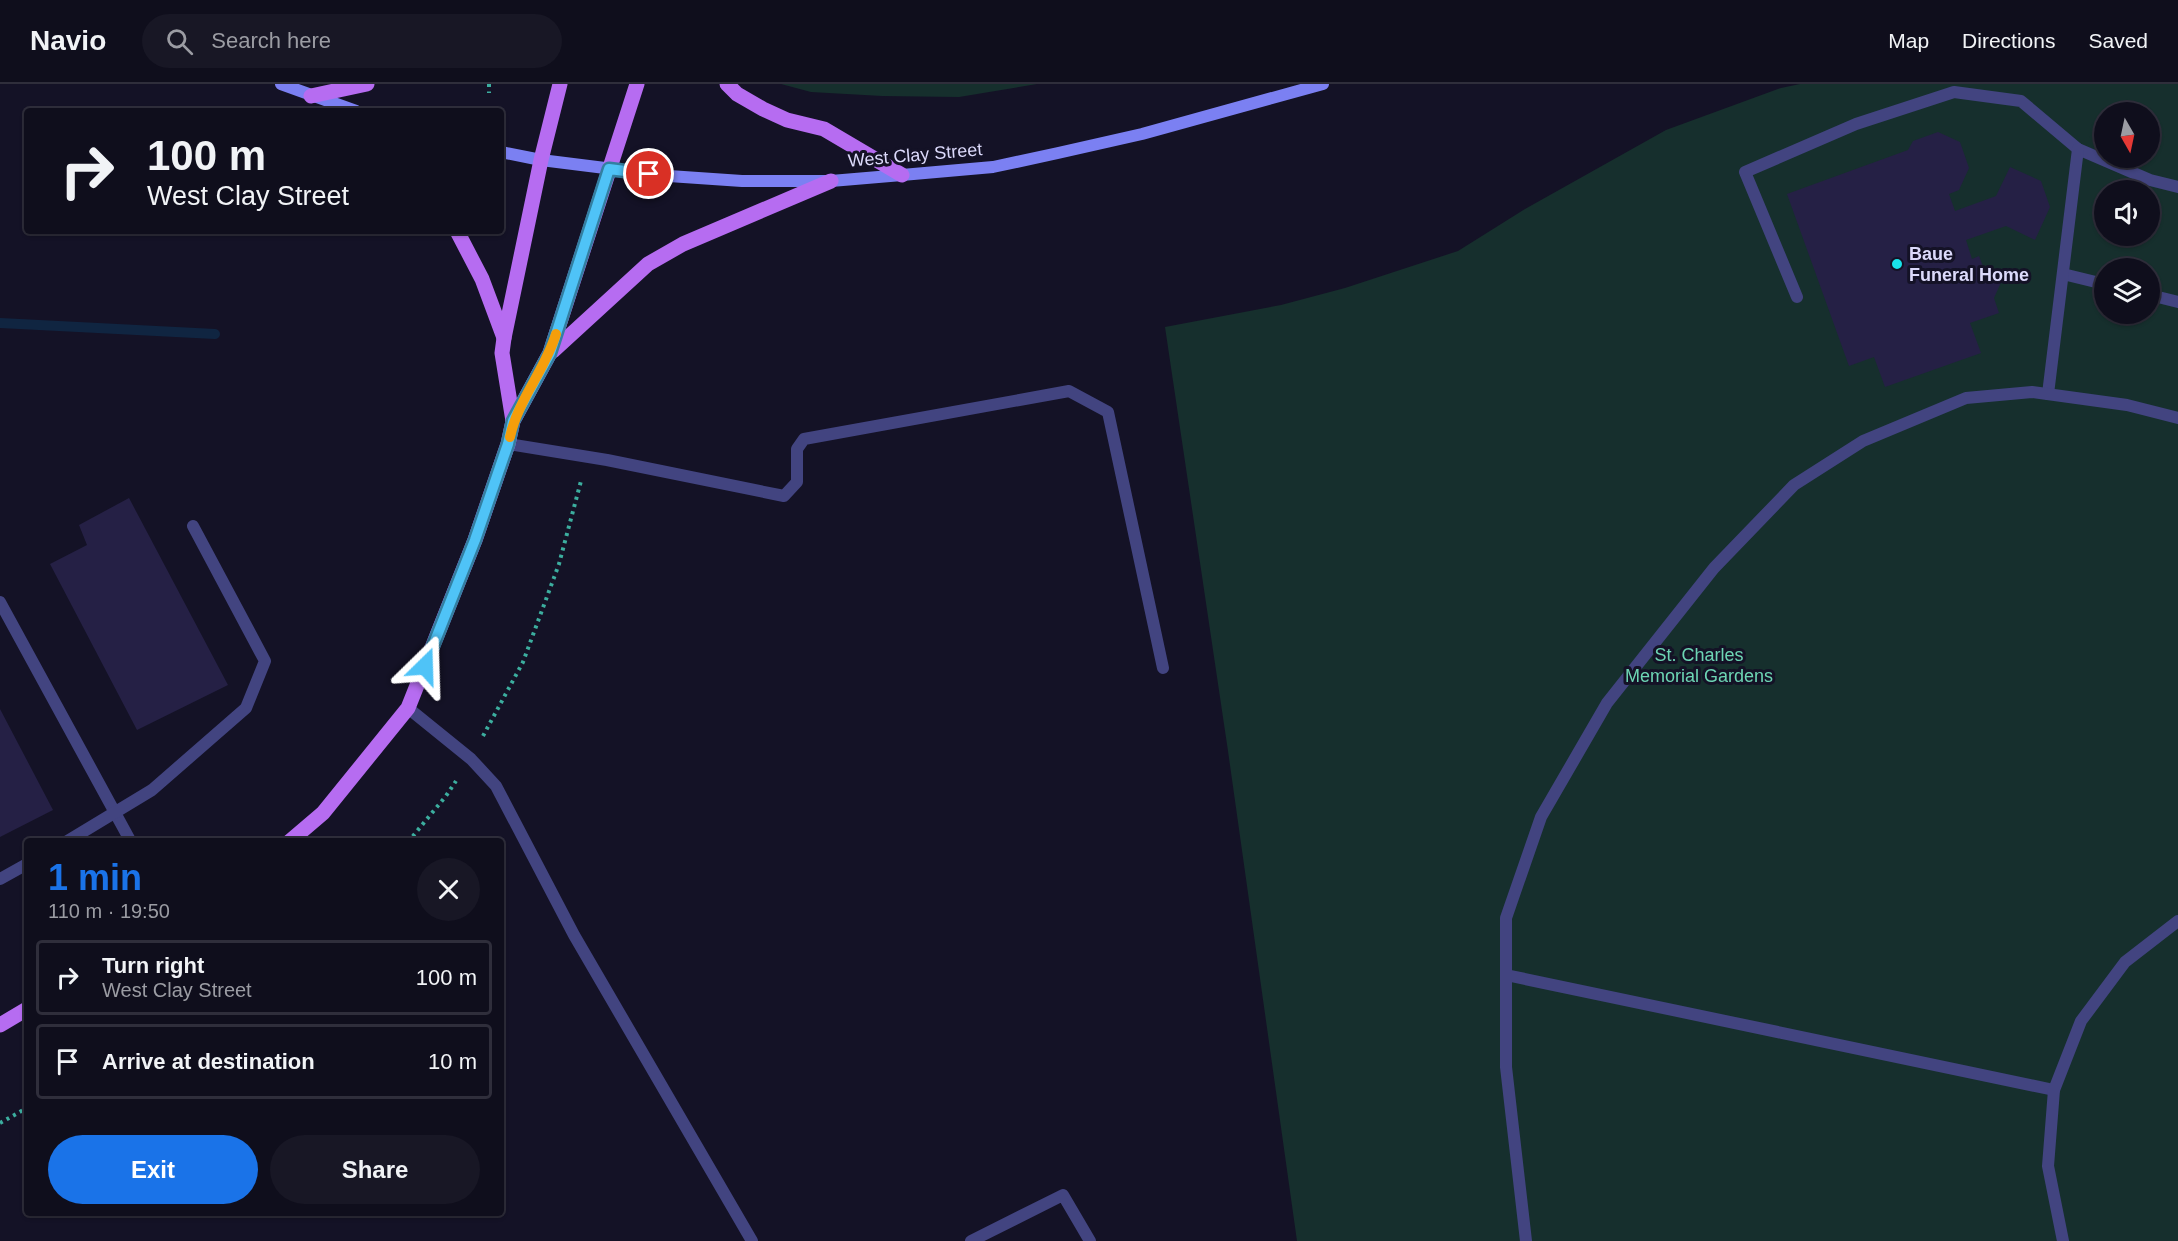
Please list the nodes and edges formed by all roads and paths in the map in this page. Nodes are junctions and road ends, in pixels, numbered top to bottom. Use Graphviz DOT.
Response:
graph roads {
  1 [pos="281,84"];
  2 [pos="367,84"];
  3 [pos="489,84"];
  4 [pos="560,84"];
  5 [pos="637,84"];
  6 [pos="727,84"];
  7 [pos="1323,84"];
  8 [pos="489,93"];
  9 [pos="311,96"];
  10 [pos="347,108"];
  11 [pos="2078,149"];
  12 [pos="504,153"];
  13 [pos="541,160"];
  14 [pos="609,169"];
  15 [pos="902,175"];
  16 [pos="831,181"];
  17 [pos="2178,187"];
  18 [pos="459,234"];
  19 [pos="2063,274"];
  20 [pos="2094,282"];
  21 [pos="1797,297"];
  22 [pos="2160,298"];
  23 [pos="2178,302"];
  24 [pos="504,338"];
  25 [pos="550,353"];
  26 [pos="2048,394"];
  27 [pos="2178,418"];
  28 [pos="513,421"];
  29 [pos="508,444"];
  30 [pos="588,457"];
  31 [pos="193,526"];
  32 [pos="0,602"];
  33 [pos="1163,668"];
  34 [pos="408,708"];
  35 [pos="471,759"];
  36 [pos="114,812"];
  37 [pos="72,838"];
  38 [pos="129,838"];
  39 [pos="294,838"];
  40 [pos="411,838"];
  41 [pos="24,866"];
  42 [pos="0,879"];
  43 [pos="2178,921"];
  44 [pos="1506,975"];
  45 [pos="24,1011"];
  46 [pos="0,1024"];
  47 [pos="2055,1090"];
  48 [pos="24,1110"];
  49 [pos="0,1123"];
  50 [pos="752,1241"];
  51 [pos="971,1241"];
  52 [pos="1090,1241"];
  53 [pos="1526,1241"];
  54 [pos="2063,1241"];
  1 -- 9 [label="street"];
  2 -- 9 [label="main road"];
  3 -- 8 [label="path"];
  4 -- 13 [label="main road"];
  5 -- 14 [label="main road"];
  6 -- 15 [label="main road"];
  7 -- 15 [label="street, West Clay Street"];
  9 -- 10 [label="street"];
  11 -- 17 [label="street"];
  11 -- 19 [label="street"];
  11 -- 21 [label="street"];
  12 -- 13 [label="street, West Clay Street"];
  13 -- 14 [label="street, West Clay Street"];
  13 -- 24 [label="main road"];
  14 -- 16 [label="street, West Clay Street"];
  14 -- 25 [label="main road"];
  15 -- 16 [label="street, West Clay Street"];
  16 -- 25 [label="main road"];
  18 -- 24 [label="main road"];
  19 -- 20 [label="street"];
  19 -- 26 [label="street"];
  22 -- 23 [label="street"];
  24 -- 28 [label="main road"];
  25 -- 28 [label="main road"];
  26 -- 27 [label="street"];
  26 -- 44 [label="street"];
  28 -- 29 [label="main road"];
  29 -- 30 [label="street"];
  29 -- 34 [label="main road"];
  30 -- 33 [label="street"];
  30 -- 35 [label="path"];
  31 -- 36 [label="street"];
  32 -- 36 [label="street"];
  34 -- 35 [label="street"];
  34 -- 39 [label="main road"];
  35 -- 40 [label="path"];
  35 -- 50 [label="street"];
  36 -- 37 [label="street"];
  36 -- 38 [label="street"];
  41 -- 42 [label="street"];
  43 -- 47 [label="street"];
  44 -- 47 [label="street"];
  44 -- 53 [label="street"];
  45 -- 46 [label="main road"];
  47 -- 54 [label="street"];
  48 -- 49 [label="path"];
  51 -- 52 [label="street"];
}
